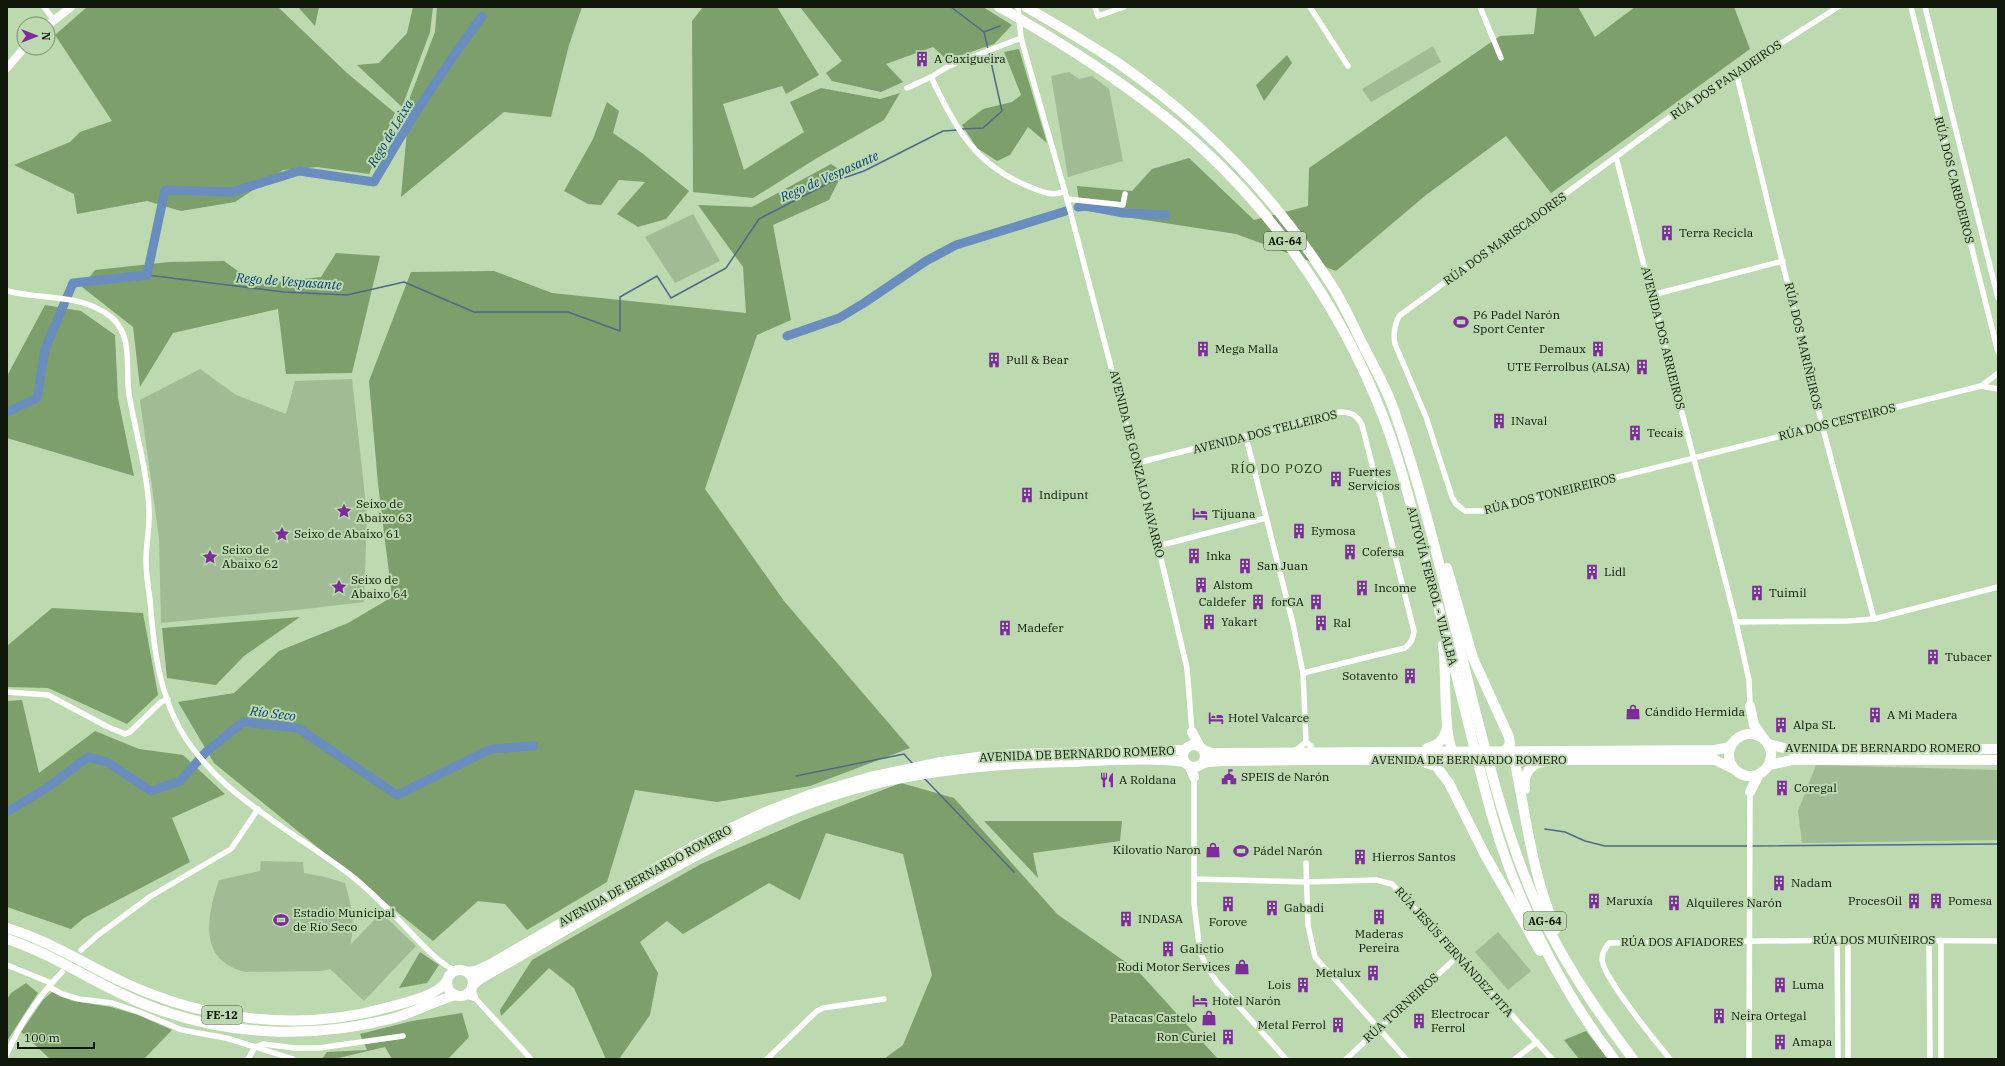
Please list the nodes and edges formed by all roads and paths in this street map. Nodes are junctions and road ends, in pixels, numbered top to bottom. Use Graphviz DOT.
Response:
graph roads {
  1 [pos="71,7"];
  2 [pos="998,7"];
  3 [pos="1018,7"];
  4 [pos="1026,7"];
  5 [pos="1095,7"];
  6 [pos="1124,7"];
  7 [pos="1310,7"];
  8 [pos="1480,7"];
  9 [pos="1838,7"];
  10 [pos="1911,7"];
  11 [pos="1925,7"];
  12 [pos="56,18"];
  13 [pos="1021,38"];
  14 [pos="17,56"];
  15 [pos="1501,58"];
  16 [pos="1348,66"];
  17 [pos="7,68"];
  18 [pos="1736,72"];
  19 [pos="931,77"];
  20 [pos="907,88"];
  21 [pos="1616,157"];
  22 [pos="1065,191"];
  23 [pos="1125,194"];
  24 [pos="1067,199"];
  25 [pos="1783,261"];
  26 [pos="7,291"];
  27 [pos="1652,295"];
  28 [pos="1998,298"];
  29 [pos="1396,322"];
  30 [pos="1998,352"];
  31 [pos="1997,373"];
  32 [pos="1998,385"];
  33 [pos="1980,386"];
  34 [pos="1998,389"];
  35 [pos="1395,411"];
  36 [pos="1822,425"];
  37 [pos="1246,437"];
  38 [pos="1694,459"];
  39 [pos="1137,463"];
  40 [pos="1266,518"];
  41 [pos="1158,546"];
  42 [pos="1431,580"];
  43 [pos="1998,587"];
  44 [pos="1874,619"];
  45 [pos="1736,622"];
  46 [pos="1303,673"];
  47 [pos="7,692"];
  48 [pos="168,699"];
  49 [pos="1750,706"];
  50 [pos="1448,726"];
  51 [pos="1505,726"];
  52 [pos="1192,732"];
  53 [pos="1740,736"];
  54 [pos="1478,741"];
  55 [pos="1766,742"];
  56 [pos="1730,747"];
  57 [pos="1194,748"];
  58 [pos="1998,749"];
  59 [pos="1308,751"];
  60 [pos="1502,754"];
  61 [pos="1406,756"];
  62 [pos="1456,756"];
  63 [pos="1562,756"];
  64 [pos="1514,760"];
  65 [pos="1998,760"];
  66 [pos="1194,765"];
  67 [pos="1768,765"];
  68 [pos="1485,769"];
  69 [pos="1737,772"];
  70 [pos="1759,774"];
  71 [pos="1194,777"];
  72 [pos="1449,783"];
  73 [pos="1750,792"];
  74 [pos="258,809"];
  75 [pos="1530,838"];
  76 [pos="1306,862"];
  77 [pos="1195,879"];
  78 [pos="1306,882"];
  79 [pos="7,928"];
  80 [pos="7,938"];
  81 [pos="1848,940"];
  82 [pos="1929,940"];
  83 [pos="1941,940"];
  84 [pos="1750,941"];
  85 [pos="1837,941"];
  86 [pos="1998,941"];
  87 [pos="82,950"];
  88 [pos="1929,953"];
  89 [pos="1838,954"];
  90 [pos="1848,956"];
  91 [pos="1457,957"];
  92 [pos="1941,958"];
  93 [pos="7,964"];
  94 [pos="62,972"];
  95 [pos="467,972"];
  96 [pos="451,976"];
  97 [pos="1578,980"];
  98 [pos="50,985"];
  99 [pos="466,990"];
  100 [pos="476,999"];
  101 [pos="884,999"];
  102 [pos="1586,1018"];
  103 [pos="1379,1028"];
  104 [pos="403,1036"];
  105 [pos="1537,1042"];
  106 [pos="254,1046"];
  107 [pos="7,1054"];
  108 [pos="248,1059"];
  109 [pos="293,1059"];
  110 [pos="531,1059"];
  111 [pos="767,1059"];
  112 [pos="1286,1059"];
  113 [pos="1346,1059"];
  114 [pos="1406,1059"];
  115 [pos="1516,1059"];
  116 [pos="1552,1059"];
  117 [pos="1614,1059"];
  118 [pos="1633,1059"];
  119 [pos="1670,1059"];
  120 [pos="1749,1059"];
  121 [pos="1838,1059"];
  122 [pos="1848,1059"];
  123 [pos="1930,1059"];
  124 [pos="1941,1059"];
  1 -- 12 [label="street"];
  2 -- 42 [label="highway, AUTOVÍA FERROL - VILALBA / AG-64"];
  3 -- 13 [label="street, AVENIDA DE GONZALO NAVARRO"];
  4 -- 35 [label="highway, AUTOVÍA FERROL - VILALBA / AG-64"];
  5 -- 6 [label="street"];
  7 -- 16 [label="street"];
  8 -- 15 [label="street"];
  9 -- 18 [label="street, RÚA DOS PANADEIROS"];
  10 -- 30 [label="street, RÚA DOS CARBOEIROS"];
  11 -- 28 [label="street, RÚA DOS CARBOEIROS"];
  13 -- 19 [label="street"];
  13 -- 22 [label="street, AVENIDA DE GONZALO NAVARRO"];
  14 -- 17 [label="street"];
  18 -- 21 [label="street, RÚA DOS PANADEIROS"];
  18 -- 25 [label="street, RÚA DOS MARIÑEIROS"];
  19 -- 20 [label="street"];
  19 -- 22 [label="street"];
  21 -- 27 [label="street, AVENIDA DOS ARRIEIROS"];
  21 -- 29 [label="street, RÚA DOS MARISCADORES"];
  22 -- 24 [label="street, AVENIDA DE GONZALO NAVARRO"];
  23 -- 24 [label="street"];
  24 -- 39 [label="street, AVENIDA DE GONZALO NAVARRO"];
  25 -- 27 [label="street"];
  25 -- 36 [label="street, RÚA DOS MARIÑEIROS"];
  26 -- 48 [label="street"];
  27 -- 38 [label="street, AVENIDA DOS ARRIEIROS"];
  29 -- 38 [label="street, RÚA DOS TONEIREIROS"];
  31 -- 32 [label="street"];
  31 -- 33 [label="street, RÚA DOS CESTEIROS"];
  33 -- 34 [label="street, RÚA DOS CESTEIROS"];
  33 -- 36 [label="street, RÚA DOS CESTEIROS"];
  35 -- 51 [label="highway"];
  35 -- 54 [label="highway, AUTOVÍA FERROL - VILALBA / AG-64"];
  36 -- 38 [label="street, RÚA DOS CESTEIROS"];
  36 -- 44 [label="street, RÚA DOS MARIÑEIROS"];
  37 -- 39 [label="street, AVENIDA DOS TELLEIROS"];
  37 -- 40 [label="street"];
  37 -- 46 [label="street, AVENIDA DOS TELLEIROS"];
  38 -- 45 [label="street, AVENIDA DOS ARRIEIROS"];
  39 -- 41 [label="street, AVENIDA DE GONZALO NAVARRO"];
  40 -- 41 [label="street"];
  40 -- 46 [label="street"];
  41 -- 52 [label="street, AVENIDA DE GONZALO NAVARRO"];
  42 -- 50 [label="highway"];
  42 -- 54 [label="highway, AUTOVÍA FERROL - VILALBA / AG-64"];
  43 -- 44 [label="street"];
  44 -- 45 [label="street"];
  45 -- 49 [label="street, AVENIDA DOS ARRIEIROS"];
  46 -- 59 [label="street"];
  47 -- 48 [label="street"];
  48 -- 74 [label="street"];
  49 -- 53 [label="highway"];
  49 -- 55 [label="highway"];
  50 -- 61 [label="highway"];
  50 -- 62 [label="highway"];
  51 -- 60 [label="highway"];
  51 -- 63 [label="highway"];
  52 -- 57 [label="highway"];
  53 -- 55 [label="highway"];
  53 -- 56 [label="highway"];
  54 -- 68 [label="highway, AUTOVÍA FERROL - VILALBA / AG-64"];
  55 -- 58 [label="highway, AVENIDA DE BERNARDO ROMERO"];
  55 -- 67 [label="highway"];
  56 -- 63 [label="highway, AVENIDA DE BERNARDO ROMERO"];
  56 -- 69 [label="highway"];
  57 -- 59 [label="highway, AVENIDA DE BERNARDO ROMERO"];
  57 -- 66 [label="highway"];
  57 -- 66 [label="highway"];
  57 -- 95 [label="highway, AVENIDA DE BERNARDO ROMERO"];
  59 -- 61 [label="highway, AVENIDA DE BERNARDO ROMERO"];
  59 -- 66 [label="highway, AVENIDA DE BERNARDO ROMERO"];
  60 -- 62 [label="highway, AVENIDA DE BERNARDO ROMERO"];
  60 -- 63 [label="highway, AVENIDA DE BERNARDO ROMERO"];
  60 -- 64 [label="highway, AVENIDA DE BERNARDO ROMERO"];
  61 -- 62 [label="highway, AVENIDA DE BERNARDO ROMERO"];
  61 -- 72 [label="highway"];
  62 -- 72 [label="highway"];
  63 -- 64 [label="highway, AVENIDA DE BERNARDO ROMERO"];
  63 -- 69 [label="highway, AVENIDA DE BERNARDO ROMERO"];
  63 -- 75 [label="highway"];
  64 -- 75 [label="highway"];
  65 -- 67 [label="highway, AVENIDA DE BERNARDO ROMERO"];
  66 -- 71 [label="highway"];
  66 -- 99 [label="highway, AVENIDA DE BERNARDO ROMERO"];
  67 -- 70 [label="highway"];
  68 -- 97 [label="highway, AUTOVÍA FERROL - VILALBA / AG-64"];
  68 -- 102 [label="highway, AUTOVÍA FERROL - VILALBA / AG-64"];
  69 -- 70 [label="highway"];
  69 -- 73 [label="highway"];
  70 -- 73 [label="highway"];
  71 -- 77 [label="street"];
  72 -- 102 [label="highway"];
  73 -- 84 [label="street"];
  74 -- 87 [label="street"];
  74 -- 96 [label="street"];
  75 -- 97 [label="highway"];
  76 -- 78 [label="street"];
  77 -- 78 [label="street, RÚA JESÚS FERNÁNDEZ PITA"];
  77 -- 112 [label="street"];
  78 -- 91 [label="street, RÚA JESÚS FERNÁNDEZ PITA"];
  78 -- 103 [label="street"];
  79 -- 96 [label="highway, FE-12"];
  80 -- 99 [label="highway, FE-12"];
  81 -- 82 [label="street, RÚA DOS MUIÑEIROS"];
  81 -- 85 [label="street, RÚA DOS MUIÑEIROS"];
  81 -- 90 [label="street"];
  82 -- 83 [label="street, RÚA DOS MUIÑEIROS"];
  82 -- 88 [label="street"];
  83 -- 86 [label="street, RÚA DOS MUIÑEIROS"];
  83 -- 92 [label="street"];
  84 -- 85 [label="street, RÚA DOS MUIÑEIROS"];
  84 -- 119 [label="street, RÚA DOS AFIADORES"];
  84 -- 120 [label="street"];
  85 -- 89 [label="street"];
  88 -- 92 [label="street"];
  88 -- 123 [label="street"];
  89 -- 90 [label="street"];
  89 -- 121 [label="street"];
  90 -- 122 [label="street"];
  91 -- 103 [label="street, RÚA TORNEIROS"];
  91 -- 105 [label="street, RÚA JESÚS FERNÁNDEZ PITA"];
  92 -- 124 [label="street"];
  93 -- 98 [label="street"];
  94 -- 98 [label="street"];
  95 -- 96 [label="highway"];
  95 -- 99 [label="highway"];
  96 -- 99 [label="highway"];
  97 -- 118 [label="highway, AUTOVÍA FERROL - VILALBA / AG-64"];
  98 -- 106 [label="street"];
  98 -- 107 [label="street"];
  99 -- 100 [label="street"];
  99 -- 100 [label="street"];
  100 -- 110 [label="street"];
  101 -- 111 [label="street"];
  102 -- 117 [label="highway, AUTOVÍA FERROL - VILALBA / AG-64"];
  103 -- 113 [label="street, RÚA TORNEIROS"];
  103 -- 114 [label="street"];
  104 -- 106 [label="street"];
  105 -- 115 [label="street"];
  105 -- 116 [label="street, RÚA JESÚS FERNÁNDEZ PITA"];
  106 -- 108 [label="street"];
  106 -- 109 [label="street"];
}
